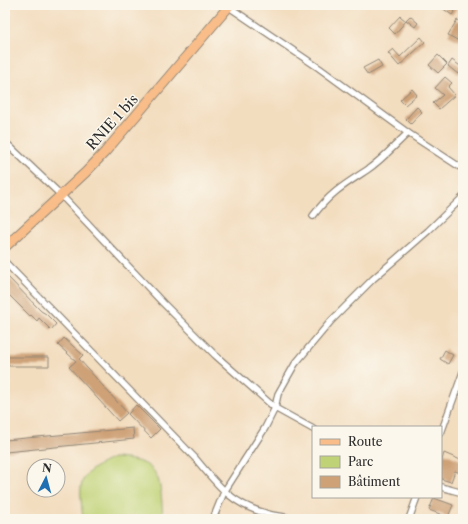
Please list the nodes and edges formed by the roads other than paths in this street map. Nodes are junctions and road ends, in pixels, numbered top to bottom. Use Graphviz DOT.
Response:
graph roads {
  1 [pos="229,6"];
  2 [pos="408,133"];
  3 [pos="5,142"];
  4 [pos="463,169"];
  5 [pos="61,195"];
  6 [pos="463,197"];
  7 [pos="313,216"];
  8 [pos="5,247"];
  9 [pos="5,262"];
  10 [pos="463,372"];
  11 [pos="275,408"];
  12 [pos="312,428"];
  13 [pos="442,430"];
  14 [pos="442,488"];
  15 [pos="224,492"];
  16 [pos="463,493"];
  17 [pos="417,498"];
  18 [pos="213,519"];
  19 [pos="292,519"];
  20 [pos="409,519"];
  1 -- 2 [label="street"];
  1 -- 5 [label="main road, RNIE 1 bis"];
  2 -- 4 [label="street"];
  2 -- 7 [label="street"];
  3 -- 5 [label="street"];
  5 -- 8 [label="main road, RNIE 1 bis"];
  5 -- 11 [label="street"];
  6 -- 11 [label="street"];
  9 -- 15 [label="street"];
  10 -- 13 [label="street"];
  11 -- 12 [label="street"];
  11 -- 15 [label="street"];
  14 -- 16 [label="street"];
  15 -- 18 [label="street"];
  15 -- 19 [label="street"];
  17 -- 20 [label="street"];
}
